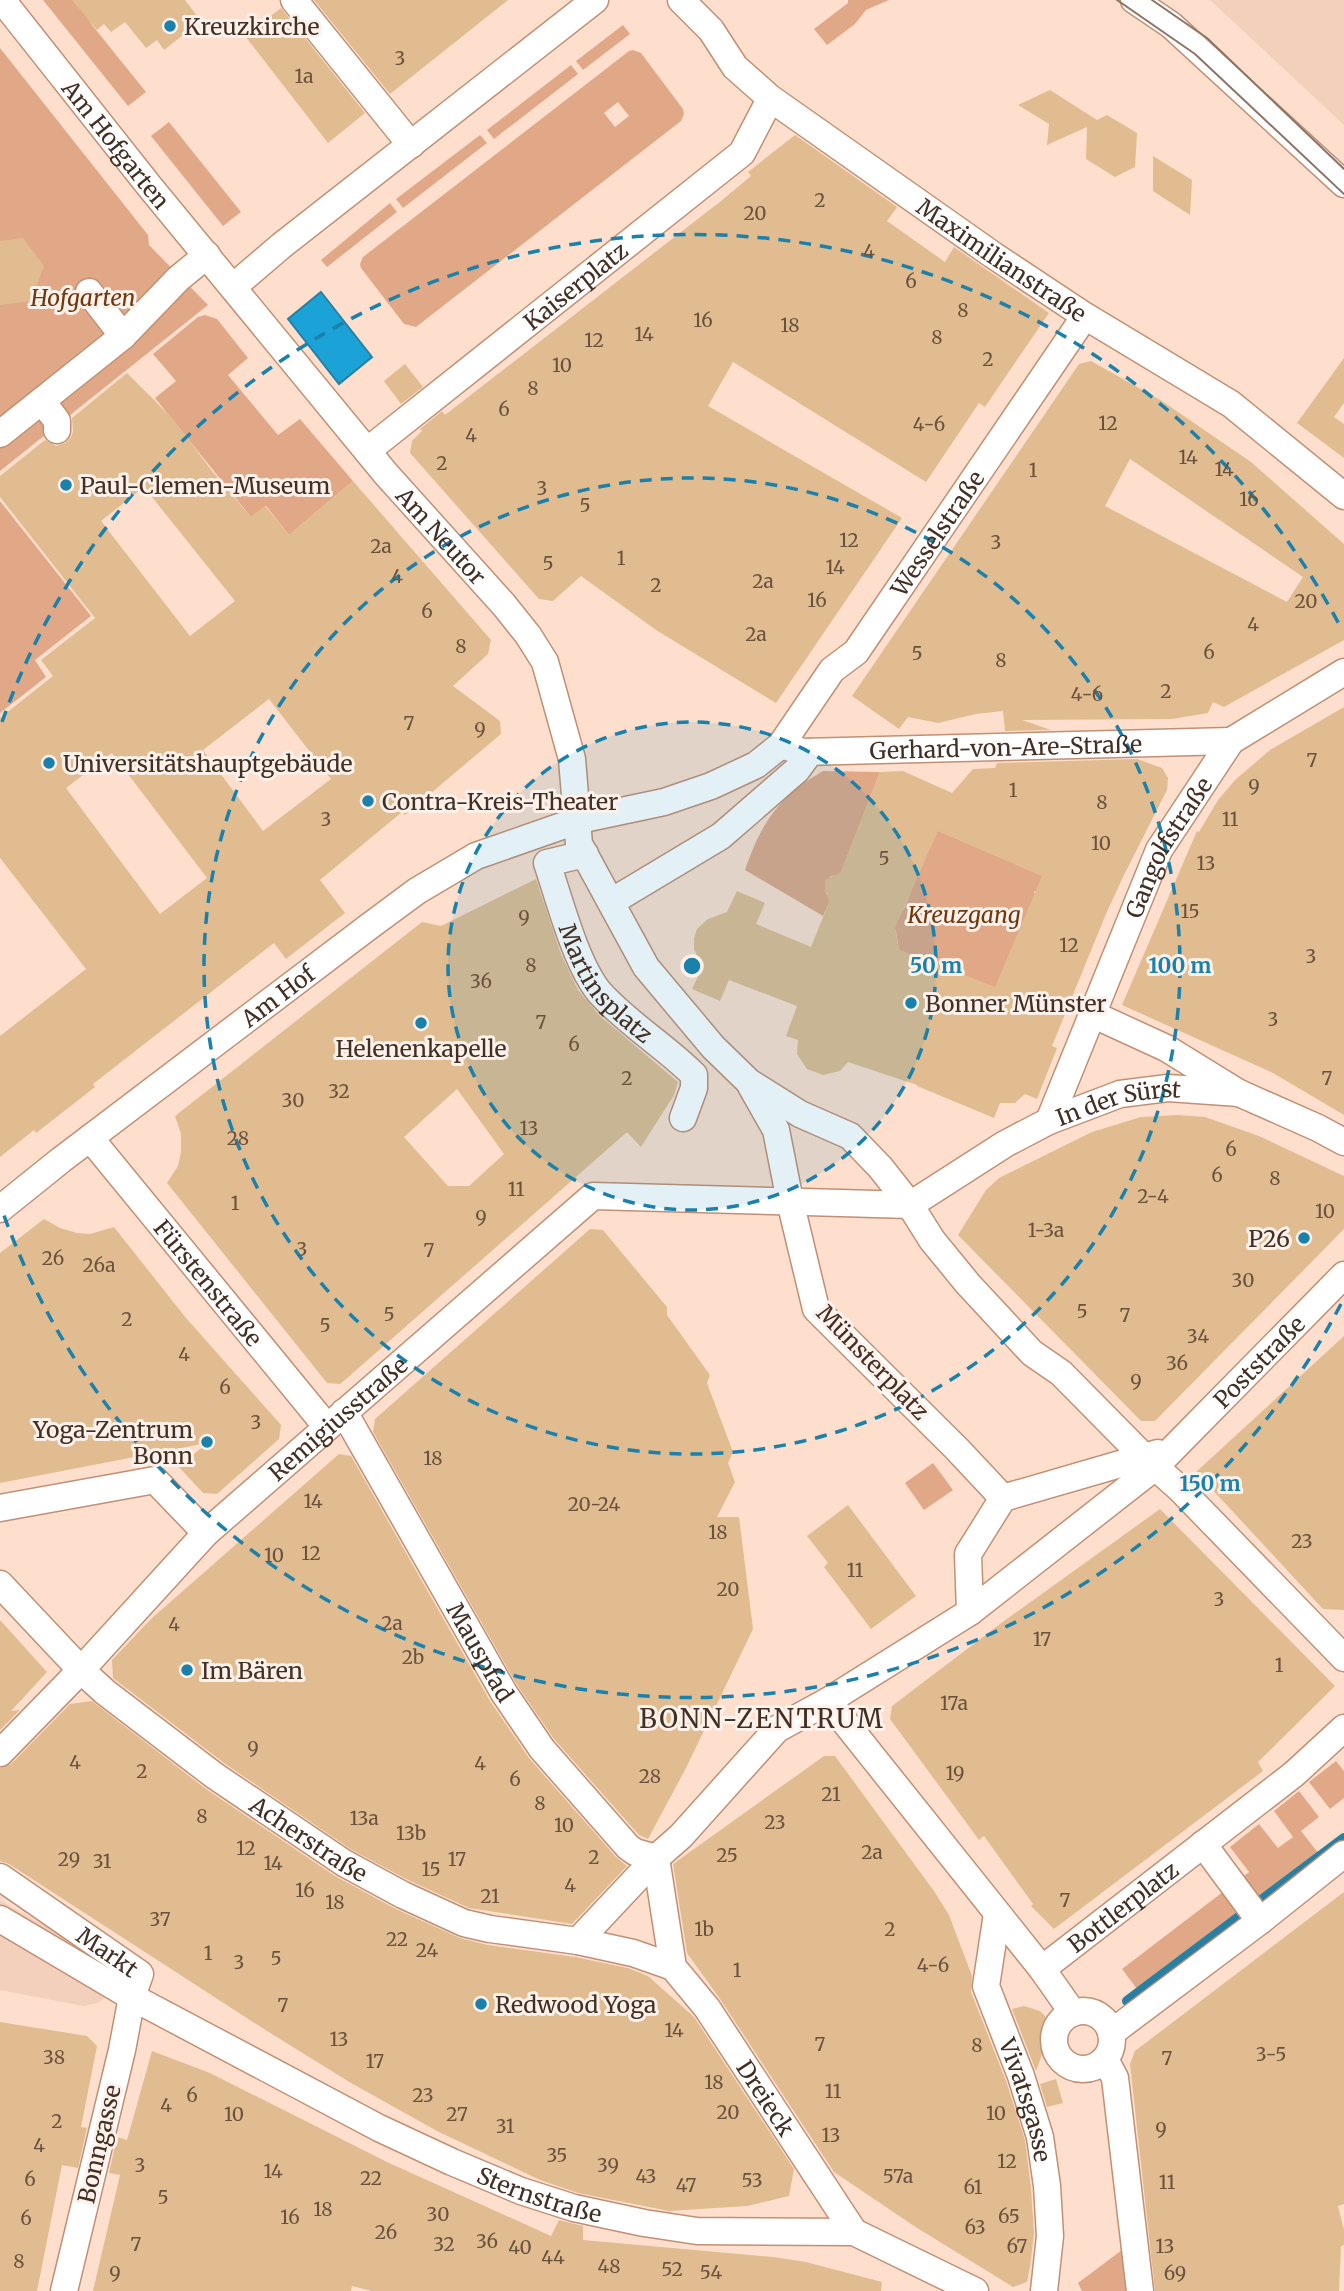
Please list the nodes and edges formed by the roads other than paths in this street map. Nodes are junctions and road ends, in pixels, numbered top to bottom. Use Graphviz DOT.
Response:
graph roads {
  1 [pos="2,0"];
  2 [pos="294,0"];
  3 [pos="595,0"];
  4 [pos="681,0"];
  5 [pos="1134,0"];
  6 [pos="767,105"];
  7 [pos="411,145"];
  8 [pos="1344,184"];
  9 [pos="207,255"];
  10 [pos="233,287"];
  11 [pos="89,292"];
  12 [pos="1085,316"];
  13 [pos="122,336"];
  14 [pos="42,401"];
  15 [pos="57,430"];
  16 [pos="0,434"];
  17 [pos="367,451"];
  18 [pos="1344,496"];
  19 [pos="1344,672"];
  20 [pos="1231,741"];
  21 [pos="781,744"];
  22 [pos="810,752"];
  23 [pos="579,820"];
  24 [pos="585,854"];
  25 [pos="611,902"];
  26 [pos="1092,1014"];
  27 [pos="713,1047"];
  28 [pos="749,1082"];
  29 [pos="1239,1093"];
  30 [pos="683,1118"];
  31 [pos="1049,1121"];
  32 [pos="90,1138"];
  33 [pos="1344,1142"];
  34 [pos="790,1201"];
  35 [pos="910,1205"];
  36 [pos="0,1209"];
  37 [pos="1344,1275"];
  38 [pos="335,1419"];
  39 [pos="1149,1462"];
  40 [pos="1003,1498"];
  41 [pos="0,1508"];
  42 [pos="206,1533"];
  43 [pos="0,1584"];
  44 [pos="970,1612"];
  45 [pos="1344,1656"];
  46 [pos="81,1670"];
  47 [pos="828,1701"];
  48 [pos="1344,1728"];
  49 [pos="0,1752"];
  50 [pos="1203,1844"];
  51 [pos="1344,1854"];
  52 [pos="656,1858"];
  53 [pos="0,1877"];
  54 [pos="996,1914"];
  55 [pos="0,1919"];
  56 [pos="1260,1921"];
  57 [pos="575,1940"];
  58 [pos="673,1967"];
  59 [pos="1042,1969"];
  60 [pos="132,1997"];
  61 [pos="1073,2013"];
  62 [pos="1111,2040"];
  63 [pos="847,2229"];
  64 [pos="64,2291"];
  65 [pos="975,2291"];
  66 [pos="1044,2291"];
  67 [pos="1140,2291"];
  1 -- 9 [label="street, Am Hofgarten"];
  2 -- 7 [label="street"];
  3 -- 7 [label="street"];
  4 -- 12 [label="street, Maximilianstraße"];
  5 -- 8 [label="street"];
  6 -- 17 [label="street, Kaiserplatz"];
  7 -- 10 [label="street"];
  9 -- 10 [label="street, Am Hofgarten"];
  9 -- 13 [label="street"];
  10 -- 17 [label="street, Am Neutor"];
  11 -- 13 [label="street"];
  12 -- 18 [label="street, Maximilianstraße"];
  12 -- 21 [label="street, Wesselstraße"];
  13 -- 14 [label="street"];
  14 -- 15 [label="street"];
  14 -- 16 [label="street"];
  17 -- 23 [label="street, Am Neutor"];
  19 -- 20 [label="street, Gangolfstraße"];
  20 -- 22 [label="street, Gerhard-von-Are-Straße"];
  20 -- 26 [label="street, Gangolfstraße"];
  21 -- 22 [label="street, Gerhard-von-Are-Straße"];
  21 -- 23 [label="street"];
  22 -- 25 [label="street, Martinsplatz"];
  23 -- 24 [label="street, Martinsplatz"];
  23 -- 32 [label="street, Am Hof"];
  24 -- 25 [label="street, Martinsplatz"];
  24 -- 30 [label="street, Martinsplatz"];
  25 -- 27 [label="street, Martinsplatz"];
  26 -- 29 [label="street, In der Sürst"];
  26 -- 31 [label="street, Gangolfstraße"];
  27 -- 28 [label="street, Münsterplatz"];
  28 -- 34 [label="street, Münsterplatz"];
  28 -- 35 [label="street, Münsterplatz"];
  29 -- 31 [label="street, In der Sürst"];
  29 -- 33 [label="street, In der Sürst"];
  31 -- 35 [label="street, In der Sürst"];
  32 -- 36 [label="street, Am Hof"];
  32 -- 38 [label="street, Fürstenstraße"];
  34 -- 35 [label="street"];
  34 -- 38 [label="street, Remigiusstraße"];
  34 -- 40 [label="street, Münsterplatz"];
  35 -- 39 [label="street, Münsterplatz"];
  37 -- 39 [label="street, Poststraße"];
  38 -- 42 [label="street, Remigiusstraße"];
  38 -- 52 [label="street, Mauspfad"];
  39 -- 40 [label="street"];
  39 -- 44 [label="street"];
  39 -- 45 [label="street, Münsterplatz"];
  40 -- 44 [label="street"];
  41 -- 42 [label="street"];
  42 -- 46 [label="street, Remigiusstraße"];
  43 -- 46 [label="street, Acherstraße"];
  44 -- 47 [label="street"];
  46 -- 49 [label="street, Remigiusstraße"];
  46 -- 57 [label="street, Acherstraße"];
  47 -- 52 [label="street"];
  47 -- 54 [label="street"];
  48 -- 50 [label="street, Bottlerplatz"];
  50 -- 56 [label="street"];
  50 -- 59 [label="street, Bottlerplatz"];
  51 -- 56 [label="street"];
  52 -- 57 [label="street"];
  52 -- 58 [label="street"];
  53 -- 60 [label="street, Markt"];
  54 -- 59 [label="street"];
  54 -- 66 [label="street, Vivatsgasse"];
  55 -- 60 [label="street, Markt"];
  56 -- 62 [label="street"];
  57 -- 58 [label="street"];
  58 -- 63 [label="street, Dreieck"];
  59 -- 61 [label="street"];
  60 -- 63 [label="street, Sternstraße"];
  60 -- 64 [label="street, Bonngasse"];
  61 -- 62 [label="street"];
  61 -- 62 [label="street, Vivatsgasse"];
  62 -- 67 [label="street"];
  63 -- 65 [label="street, Sternstraße"];
}
